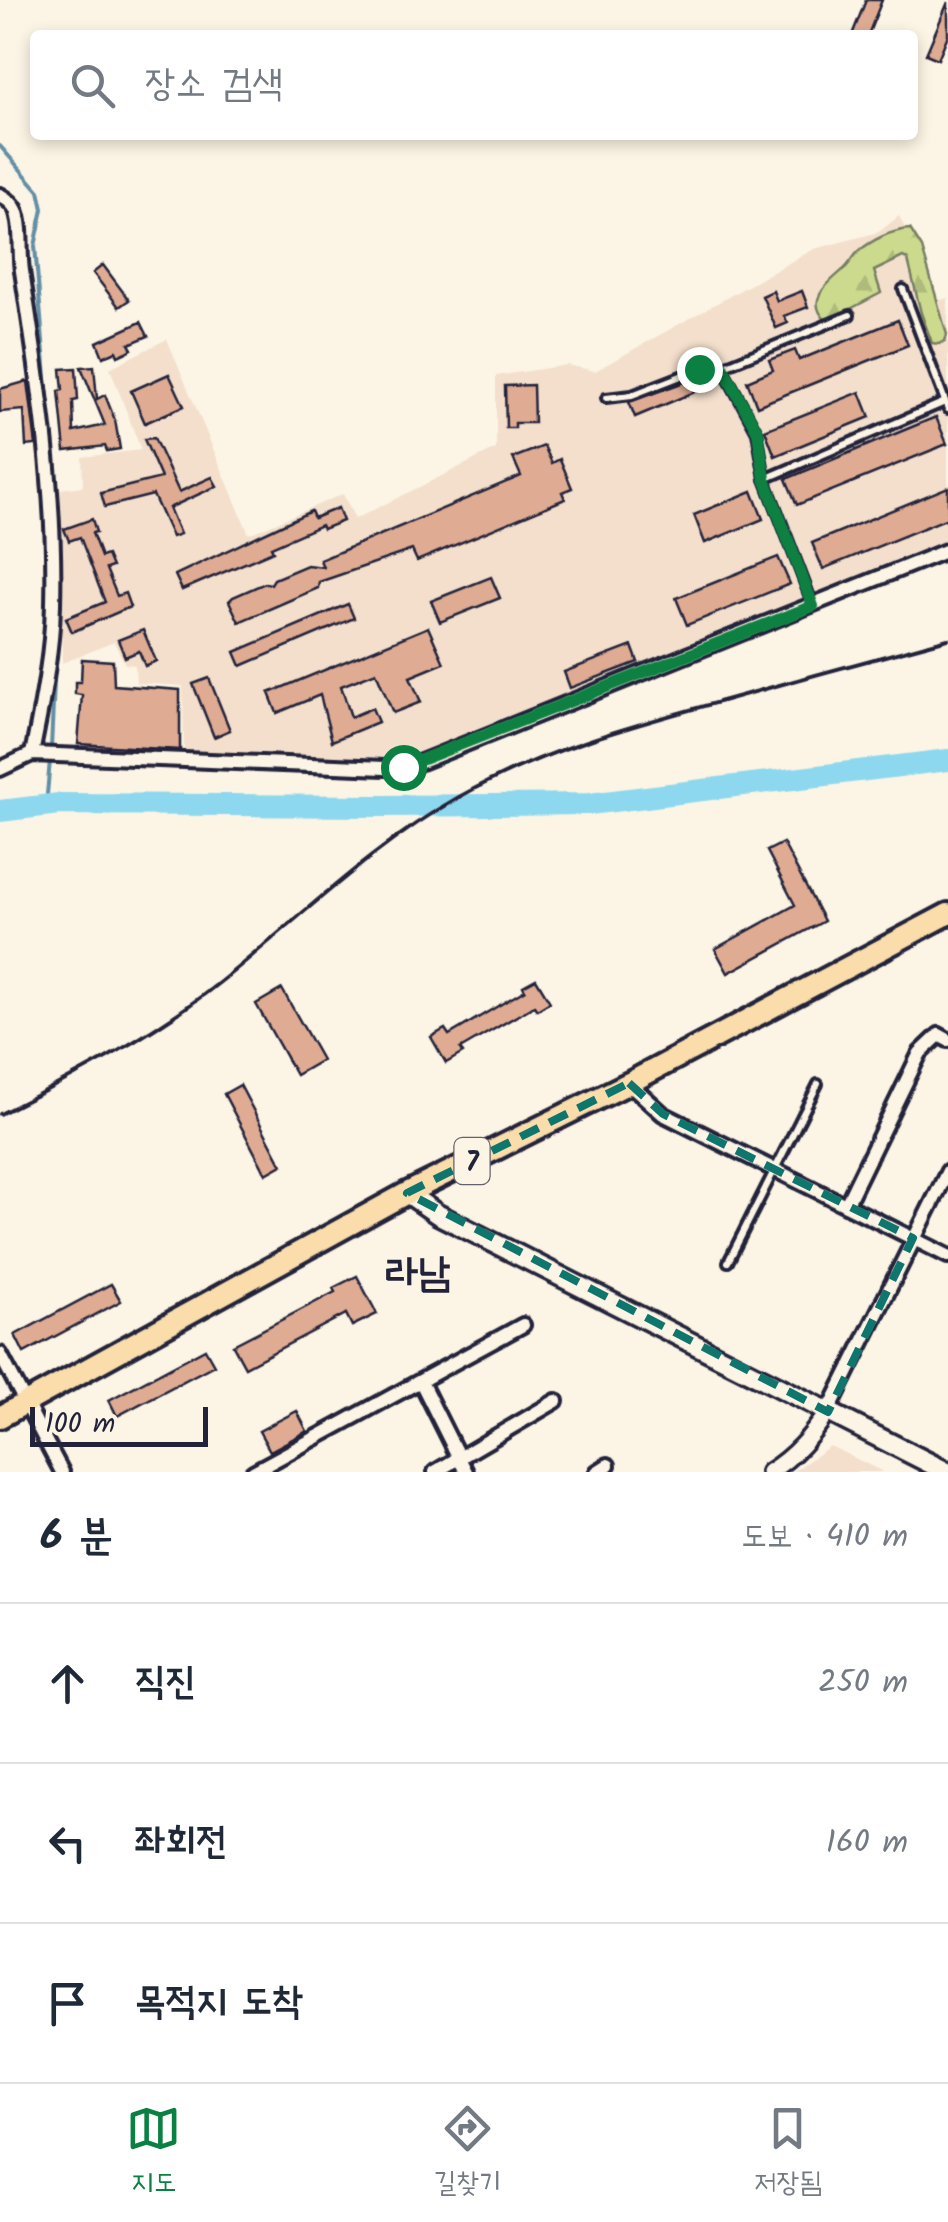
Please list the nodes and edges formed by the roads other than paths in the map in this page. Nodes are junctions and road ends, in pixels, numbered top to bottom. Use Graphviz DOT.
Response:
graph roads {
  1 [pos="0,196"];
  2 [pos="902,290"];
  3 [pos="850,315"];
  4 [pos="722,366"];
  5 [pos="606,398"];
  6 [pos="947,406"];
  7 [pos="765,479"];
  8 [pos="948,550"];
  9 [pos="813,606"];
  10 [pos="32,754"];
  11 [pos="0,768"];
  12 [pos="948,914"];
  13 [pos="948,1040"];
  14 [pos="630,1084"];
  15 [pos="818,1084"];
  16 [pos="774,1170"];
  17 [pos="948,1171"];
  18 [pos="408,1193"];
  19 [pos="846,1205"];
  20 [pos="913,1238"];
  21 [pos="948,1256"];
  22 [pos="728,1262"];
  23 [pos="523,1325"];
  24 [pos="0,1354"];
  25 [pos="421,1382"];
  26 [pos="556,1401"];
  27 [pos="26,1404"];
  28 [pos="828,1412"];
  29 [pos="0,1417"];
  30 [pos="463,1466"];
  31 [pos="256,1471"];
  32 [pos="62,1472"];
  33 [pos="435,1472"];
  34 [pos="770,1472"];
  35 [pos="947,1472"];
  1 -- 10 [label="street"];
  2 -- 6 [label="lane"];
  3 -- 4 [label="lane"];
  4 -- 5 [label="lane"];
  4 -- 7 [label="lane"];
  6 -- 7 [label="lane"];
  7 -- 9 [label="lane"];
  8 -- 9 [label="street"];
  9 -- 10 [label="street"];
  10 -- 11 [label="street"];
  12 -- 14 [label="highway, 7"];
  13 -- 19 [label="street"];
  14 -- 16 [label="street"];
  14 -- 18 [label="highway, 7"];
  15 -- 16 [label="lane"];
  16 -- 19 [label="street"];
  16 -- 22 [label="lane"];
  17 -- 20 [label="street"];
  18 -- 27 [label="highway, 7"];
  18 -- 28 [label="main road"];
  19 -- 20 [label="street"];
  20 -- 21 [label="street"];
  20 -- 28 [label="street"];
  23 -- 25 [label="street"];
  24 -- 27 [label="street"];
  25 -- 30 [label="street"];
  25 -- 31 [label="street"];
  26 -- 30 [label="street"];
  27 -- 29 [label="highway, 7"];
  27 -- 32 [label="street"];
  28 -- 34 [label="street"];
  28 -- 35 [label="main road"];
  30 -- 33 [label="street"];
}
